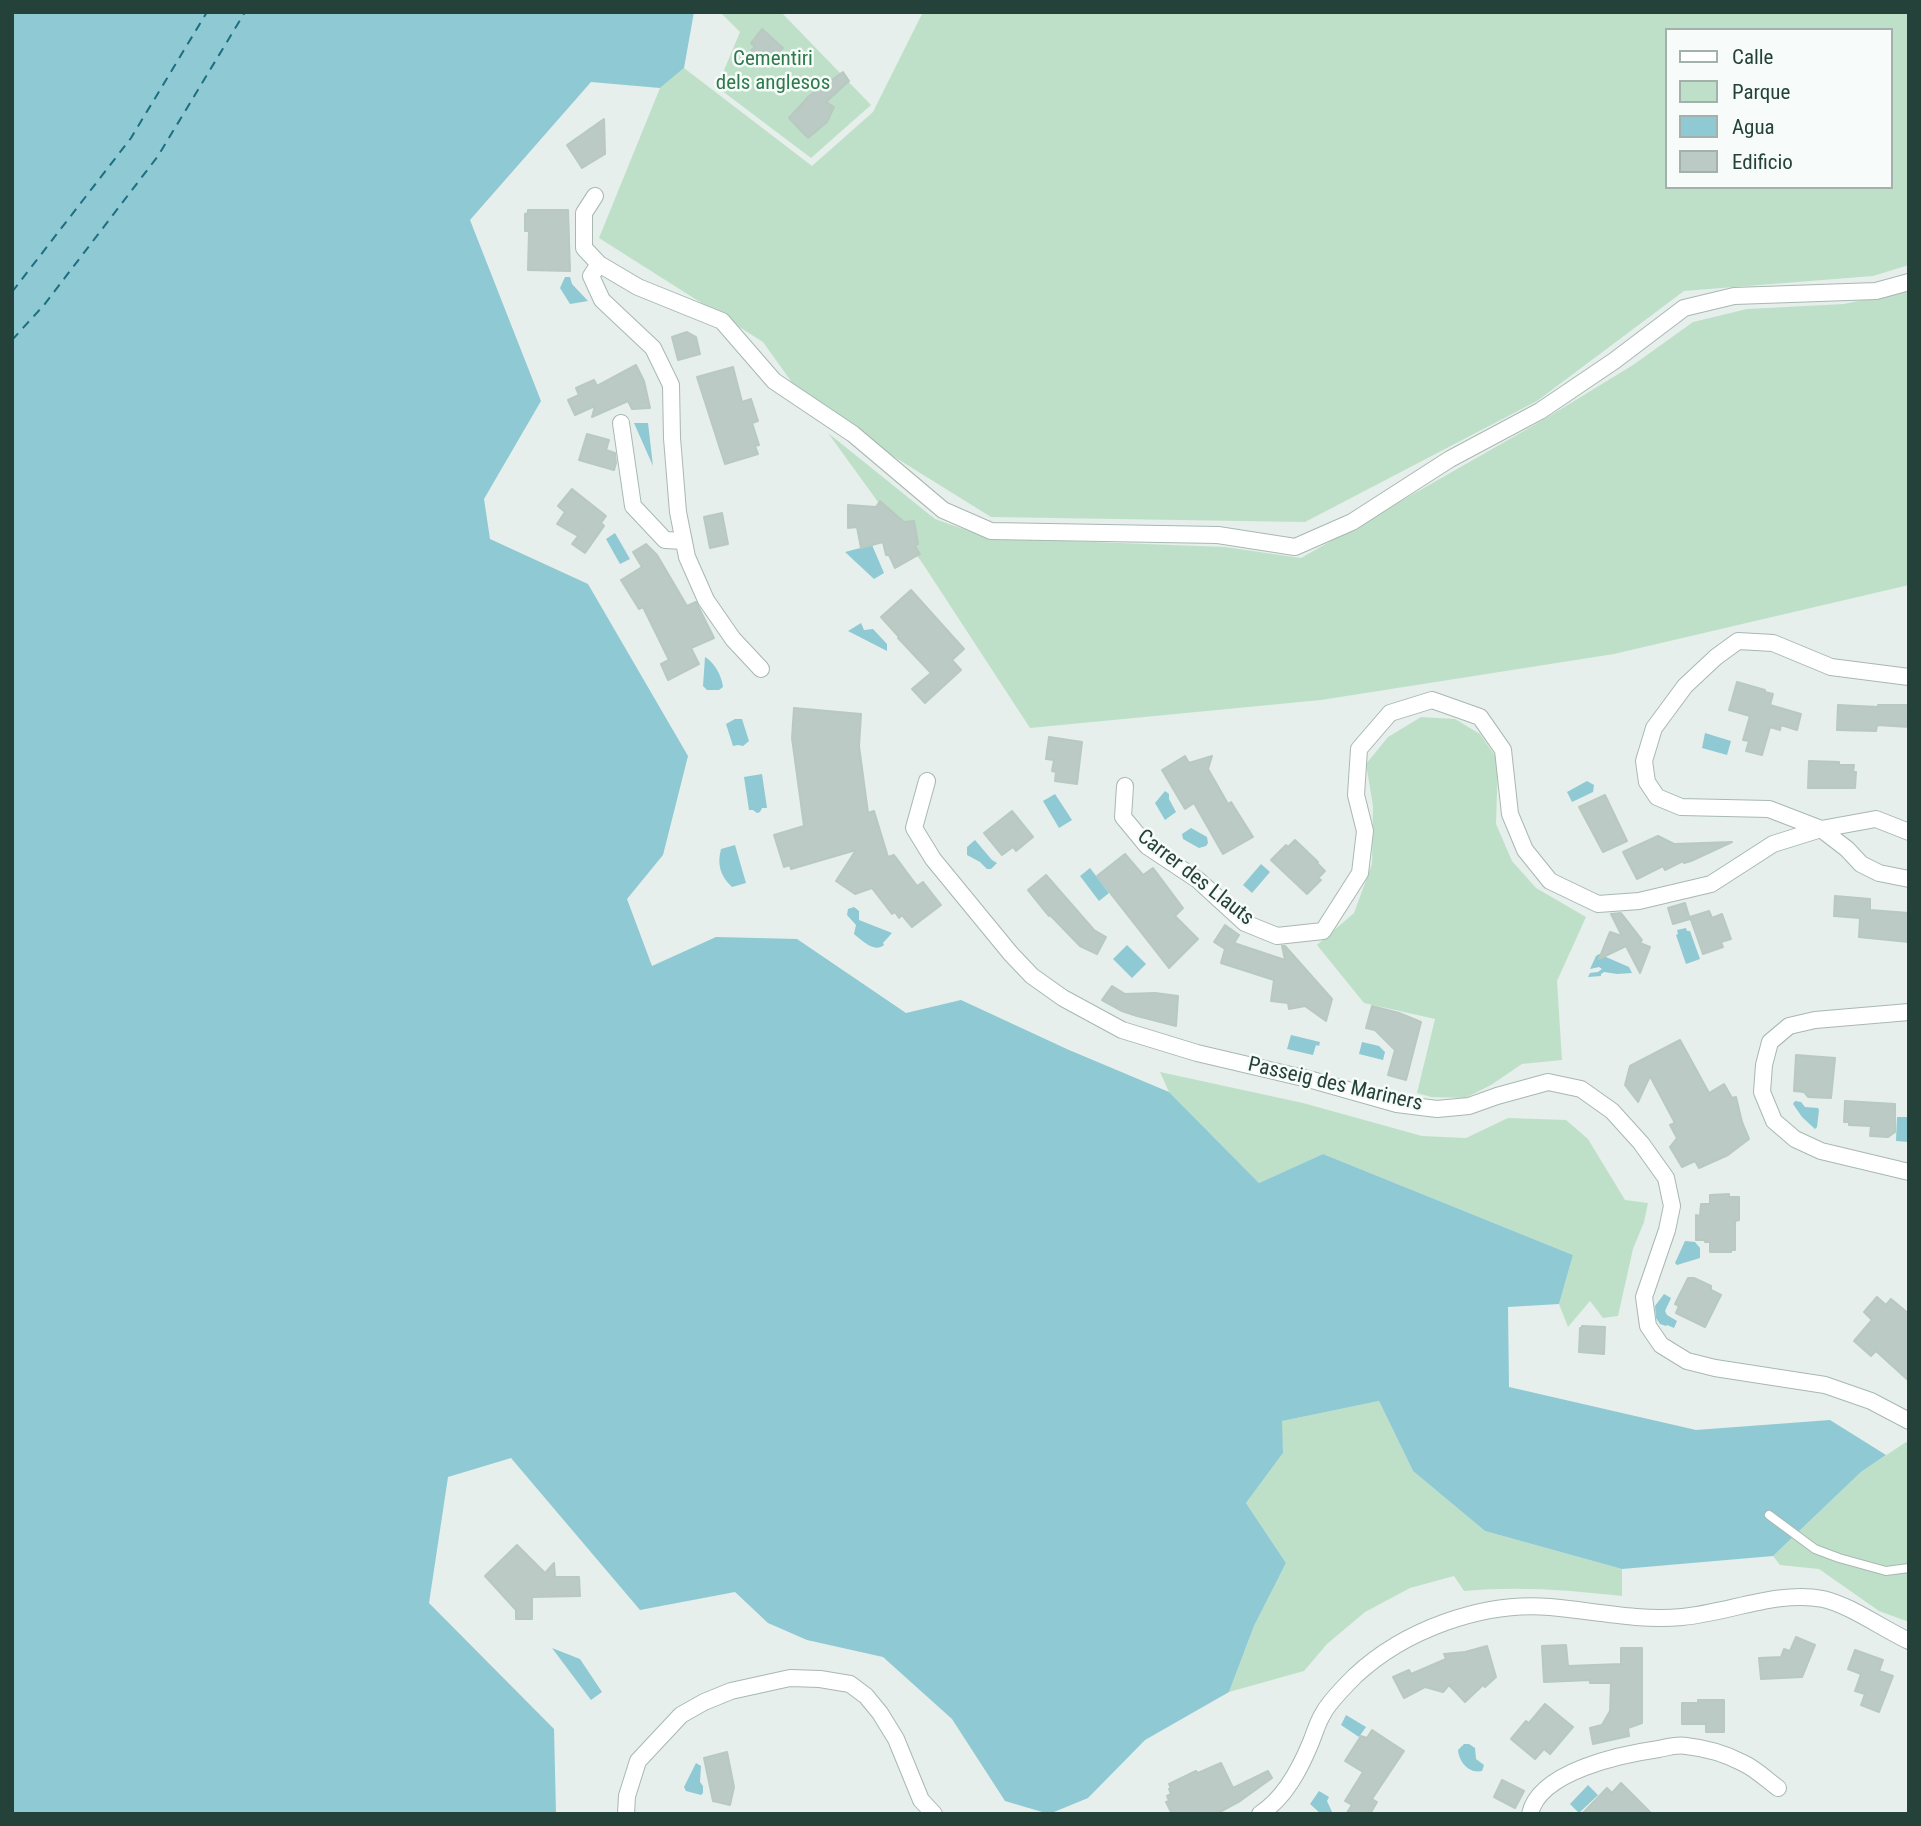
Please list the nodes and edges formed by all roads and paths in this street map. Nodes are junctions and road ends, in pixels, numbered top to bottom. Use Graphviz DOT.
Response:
graph roads {
  1 [pos="595,196"];
  2 [pos="599,264"];
  3 [pos="1909,282"];
  4 [pos="621,424"];
  5 [pos="684,541"];
  6 [pos="761,669"];
  7 [pos="1909,677"];
  8 [pos="927,781"];
  9 [pos="1125,786"];
  10 [pos="1821,828"];
  11 [pos="1909,832"];
  12 [pos="1909,879"];
  13 [pos="1909,1012"];
  14 [pos="1909,1172"];
  15 [pos="1909,1421"];
  16 [pos="1769,1516"];
  17 [pos="1909,1568"];
  18 [pos="1909,1642"];
  19 [pos="1779,1788"];
  20 [pos="626,1814"];
  21 [pos="934,1814"];
  22 [pos="1260,1814"];
  23 [pos="1530,1814"];
  1 -- 2 [label="street"];
  2 -- 3 [label="street"];
  2 -- 5 [label="street"];
  4 -- 5 [label="street"];
  5 -- 6 [label="street"];
  7 -- 10 [label="street"];
  8 -- 15 [label="street, Passeig des Mariners"];
  9 -- 10 [label="street, Carrer des Llauts"];
  10 -- 11 [label="street, Carrer des Llauts"];
  10 -- 12 [label="street"];
  13 -- 14 [label="street"];
  16 -- 17 [label="lane"];
  18 -- 22 [label="street"];
  19 -- 23 [label="street"];
  20 -- 21 [label="street"];
}
